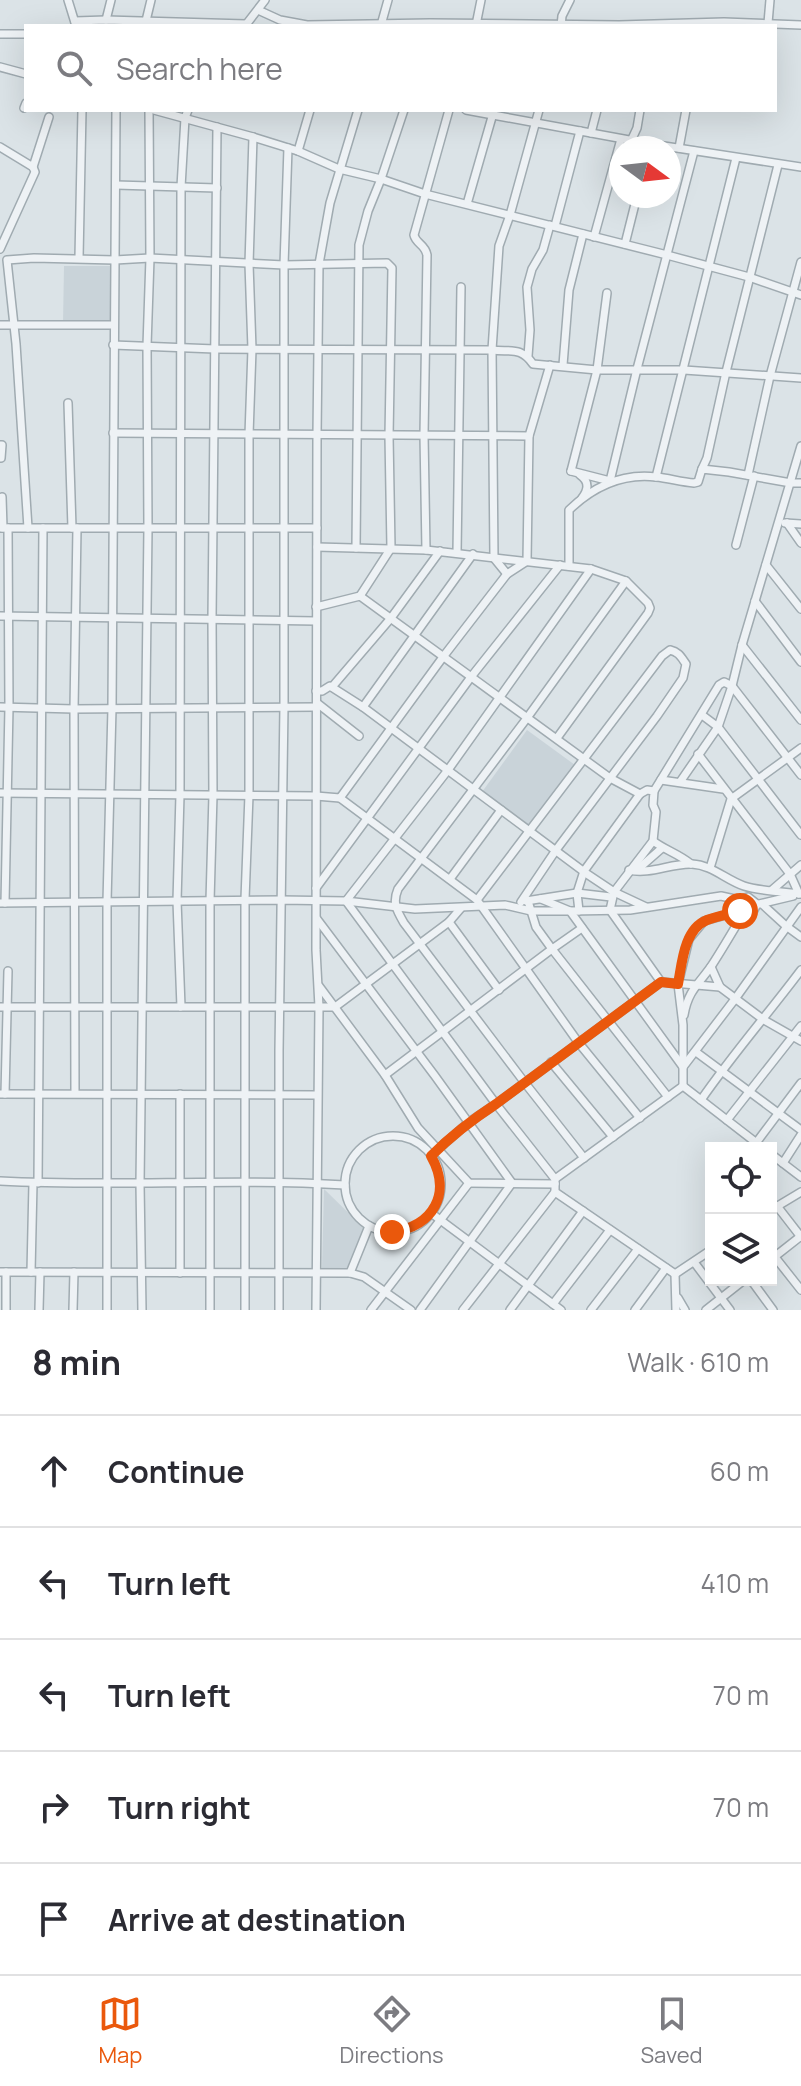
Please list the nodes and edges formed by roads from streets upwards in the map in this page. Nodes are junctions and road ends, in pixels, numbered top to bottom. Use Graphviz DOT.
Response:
graph roads {
  1 [pos="111,0"];
  2 [pos="151,0"];
  3 [pos="265,0"];
  4 [pos="388,0"];
  5 [pos="481,0"];
  6 [pos="570,0"];
  7 [pos="770,0"];
  8 [pos="776,0"];
  9 [pos="72,2"];
  10 [pos="769,9"];
  11 [pos="258,10"];
  12 [pos="106,20"];
  13 [pos="120,23"];
  14 [pos="768,23"];
  15 [pos="76,24"];
  16 [pos="145,24"];
  17 [pos="247,24"];
  18 [pos="302,24"];
  19 [pos="381,24"];
  20 [pos="476,24"];
  21 [pos="561,24"];
  22 [pos="671,24"];
  23 [pos="710,24"];
  24 [pos="801,25"];
  25 [pos="0,34"];
  26 [pos="24,34"];
  27 [pos="0,67"];
  28 [pos="24,73"];
  29 [pos="82,112"];
  30 [pos="116,112"];
  31 [pos="151,112"];
  32 [pos="309,112"];
  33 [pos="357,112"];
  34 [pos="403,112"];
  35 [pos="448,112"];
  36 [pos="518,112"];
  37 [pos="538,112"];
  38 [pos="596,112"];
  39 [pos="640,112"];
  40 [pos="686,112"];
  41 [pos="493,113"];
  42 [pos="186,114"];
  43 [pos="49,117"];
  44 [pos="525,121"];
  45 [pos="535,123"];
  46 [pos="217,127"];
  47 [pos="580,131"];
  48 [pos="591,133"];
  49 [pos="633,136"];
  50 [pos="253,137"];
  51 [pos="609,137"];
  52 [pos="681,137"];
  53 [pos="288,148"];
  54 [pos="681,148"];
  55 [pos="1,150"];
  56 [pos="298,151"];
  57 [pos="694,151"];
  58 [pos="736,158"];
  59 [pos="778,165"];
  60 [pos="33,167"];
  61 [pos="801,167"];
  62 [pos="339,169"];
  63 [pos="381,179"];
  64 [pos="609,183"];
  65 [pos="116,185"];
  66 [pos="150,187"];
  67 [pos="181,187"];
  68 [pos="217,188"];
  69 [pos="425,194"];
  70 [pos="467,204"];
  71 [pos="634,208"];
  72 [pos="510,215"];
  73 [pos="552,226"];
  74 [pos="583,234"];
  75 [pos="594,237"];
  76 [pos="625,244"];
  77 [pos="0,249"];
  78 [pos="667,255"];
  79 [pos="79,258"];
  80 [pos="150,258"];
  81 [pos="182,259"];
  82 [pos="115,260"];
  83 [pos="4,261"];
  84 [pos="216,261"];
  85 [pos="801,262"];
  86 [pos="249,264"];
  87 [pos="319,264"];
  88 [pos="357,264"];
  89 [pos="284,265"];
  90 [pos="708,266"];
  91 [pos="749,277"];
  92 [pos="461,287"];
  93 [pos="607,293"];
  94 [pos="797,294"];
  95 [pos="0,325"];
  96 [pos="13,325"];
  97 [pos="113,325"];
  98 [pos="113,345"];
  99 [pos="147,346"];
  100 [pos="182,347"];
  101 [pos="284,348"];
  102 [pos="215,349"];
  103 [pos="252,349"];
  104 [pos="318,349"];
  105 [pos="357,350"];
  106 [pos="392,350"];
  107 [pos="425,350"];
  108 [pos="461,350"];
  109 [pos="492,350"];
  110 [pos="528,356"];
  111 [pos="550,365"];
  112 [pos="563,365"];
  113 [pos="637,369"];
  114 [pos="597,370"];
  115 [pos="684,370"];
  116 [pos="726,372"];
  117 [pos="770,376"];
  118 [pos="801,378"];
  119 [pos="68,403"];
  120 [pos="113,433"];
  121 [pos="148,434"];
  122 [pos="180,434"];
  123 [pos="215,435"];
  124 [pos="249,435"];
  125 [pos="284,435"];
  126 [pos="317,435"];
  127 [pos="424,435"];
  128 [pos="357,436"];
  129 [pos="389,436"];
  130 [pos="458,436"];
  131 [pos="493,436"];
  132 [pos="529,436"];
  133 [pos="0,445"];
  134 [pos="801,446"];
  135 [pos="1,458"];
  136 [pos="615,467"];
  137 [pos="702,469"];
  138 [pos="571,471"];
  139 [pos="751,475"];
  140 [pos="632,476"];
  141 [pos="656,477"];
  142 [pos="610,481"];
  143 [pos="791,483"];
  144 [pos="801,483"];
  145 [pos="2,497"];
  146 [pos="571,507"];
  147 [pos="783,523"];
  148 [pos="801,524"];
  149 [pos="113,527"];
  150 [pos="4,528"];
  151 [pos="28,528"];
  152 [pos="43,528"];
  153 [pos="74,528"];
  154 [pos="148,528"];
  155 [pos="181,528"];
  156 [pos="213,528"];
  157 [pos="284,528"];
  158 [pos="317,528"];
  159 [pos="249,529"];
  160 [pos="801,543"];
  161 [pos="736,545"];
  162 [pos="317,547"];
  163 [pos="356,548"];
  164 [pos="391,548"];
  165 [pos="426,550"];
  166 [pos="440,551"];
  167 [pos="457,553"];
  168 [pos="473,554"];
  169 [pos="494,558"];
  170 [pos="527,561"];
  171 [pos="766,565"];
  172 [pos="564,566"];
  173 [pos="591,569"];
  174 [pos="507,574"];
  175 [pos="626,581"];
  176 [pos="360,596"];
  177 [pos="755,601"];
  178 [pos="316,607"];
  179 [pos="801,609"];
  180 [pos="4,616"];
  181 [pos="42,616"];
  182 [pos="77,616"];
  183 [pos="112,617"];
  184 [pos="146,618"];
  185 [pos="391,618"];
  186 [pos="180,619"];
  187 [pos="212,619"];
  188 [pos="249,620"];
  189 [pos="284,620"];
  190 [pos="316,621"];
  191 [pos="414,635"];
  192 [pos="742,645"];
  193 [pos="443,657"];
  194 [pos="801,662"];
  195 [pos="471,677"];
  196 [pos="732,686"];
  197 [pos="332,687"];
  198 [pos="316,691"];
  199 [pos="500,698"];
  200 [pos="316,705"];
  201 [pos="249,706"];
  202 [pos="284,706"];
  203 [pos="4,707"];
  204 [pos="213,707"];
  205 [pos="363,707"];
  206 [pos="41,708"];
  207 [pos="112,708"];
  208 [pos="145,708"];
  209 [pos="180,708"];
  210 [pos="74,709"];
  211 [pos="702,715"];
  212 [pos="527,718"];
  213 [pos="801,720"];
  214 [pos="718,727"];
  215 [pos="391,728"];
  216 [pos="359,736"];
  217 [pos="557,738"];
  218 [pos="418,748"];
  219 [pos="801,748"];
  220 [pos="698,754"];
  221 [pos="583,758"];
  222 [pos="789,758"];
  223 [pos="448,770"];
  224 [pos="801,775"];
  225 [pos="610,778"];
  226 [pos="661,780"];
  227 [pos="759,780"];
  228 [pos="680,782"];
  229 [pos="474,789"];
  230 [pos="723,789"];
  231 [pos="654,791"];
  232 [pos="3,793"];
  233 [pos="41,793"];
  234 [pos="75,794"];
  235 [pos="109,794"];
  236 [pos="145,794"];
  237 [pos="640,794"];
  238 [pos="180,795"];
  239 [pos="213,795"];
  240 [pos="249,795"];
  241 [pos="284,795"];
  242 [pos="316,796"];
  243 [pos="340,798"];
  244 [pos="731,799"];
  245 [pos="501,810"];
  246 [pos="368,818"];
  247 [pos="530,831"];
  248 [pos="801,835"];
  249 [pos="395,838"];
  250 [pos="653,841"];
  251 [pos="662,848"];
  252 [pos="556,850"];
  253 [pos="422,858"];
  254 [pos="691,864"];
  255 [pos="801,865"];
  256 [pos="710,868"];
  257 [pos="584,871"];
  258 [pos="632,871"];
  259 [pos="790,874"];
  260 [pos="450,879"];
  261 [pos="316,888"];
  262 [pos="772,890"];
  263 [pos="577,893"];
  264 [pos="612,894"];
  265 [pos="800,894"];
  266 [pos="245,899"];
  267 [pos="541,899"];
  268 [pos="281,900"];
  269 [pos="316,900"];
  270 [pos="739,900"];
  271 [pos="143,901"];
  272 [pos="177,901"];
  273 [pos="210,901"];
  274 [pos="346,901"];
  275 [pos="525,901"];
  276 [pos="107,902"];
  277 [pos="2,903"];
  278 [pos="39,903"];
  279 [pos="74,903"];
  280 [pos="479,904"];
  281 [pos="759,904"];
  282 [pos="505,905"];
  283 [pos="395,907"];
  284 [pos="801,907"];
  285 [pos="461,908"];
  286 [pos="647,908"];
  287 [pos="610,910"];
  288 [pos="531,911"];
  289 [pos="574,911"];
  290 [pos="741,912"];
  291 [pos="316,917"];
  292 [pos="449,922"];
  293 [pos="786,926"];
  294 [pos="582,928"];
  295 [pos="801,937"];
  296 [pos="421,944"];
  297 [pos="552,949"];
  298 [pos="393,965"];
  299 [pos="711,967"];
  300 [pos="526,969"];
  301 [pos="801,970"];
  302 [pos="8,971"];
  303 [pos="661,982"];
  304 [pos="318,984"];
  305 [pos="366,984"];
  306 [pos="678,984"];
  307 [pos="694,985"];
  308 [pos="720,987"];
  309 [pos="499,990"];
  310 [pos="735,999"];
  311 [pos="635,1001"];
  312 [pos="280,1006"];
  313 [pos="3,1007"];
  314 [pos="38,1007"];
  315 [pos="74,1007"];
  316 [pos="108,1007"];
  317 [pos="142,1007"];
  318 [pos="181,1007"];
  319 [pos="211,1007"];
  320 [pos="245,1007"];
  321 [pos="319,1007"];
  322 [pos="335,1007"];
  323 [pos="471,1010"];
  324 [pos="764,1020"];
  325 [pos="607,1021"];
  326 [pos="683,1025"];
  327 [pos="801,1026"];
  328 [pos="443,1032"];
  329 [pos="797,1039"];
  330 [pos="578,1042"];
  331 [pos="417,1051"];
  332 [pos="696,1052"];
  333 [pos="551,1062"];
  334 [pos="683,1067"];
  335 [pos="721,1070"];
  336 [pos="385,1075"];
  337 [pos="525,1083"];
  338 [pos="801,1083"];
  339 [pos="683,1086"];
  340 [pos="749,1091"];
  341 [pos="75,1093"];
  342 [pos="108,1093"];
  343 [pos="3,1094"];
  344 [pos="39,1094"];
  345 [pos="142,1094"];
  346 [pos="180,1094"];
  347 [pos="245,1094"];
  348 [pos="279,1094"];
  349 [pos="211,1095"];
  350 [pos="317,1095"];
  351 [pos="668,1097"];
  352 [pos="701,1100"];
  353 [pos="496,1104"];
  354 [pos="778,1112"];
  355 [pos="640,1118"];
  356 [pos="727,1120"];
  357 [pos="468,1123"];
  358 [pos="801,1133"];
  359 [pos="613,1137"];
  360 [pos="756,1142"];
  361 [pos="762,1142"];
  362 [pos="434,1153"];
  363 [pos="584,1158"];
  364 [pos="777,1158"];
  365 [pos="783,1163"];
  366 [pos="801,1177"];
  367 [pos="0,1181"];
  368 [pos="279,1182"];
  369 [pos="36,1183"];
  370 [pos="108,1183"];
  371 [pos="180,1183"];
  372 [pos="210,1183"];
  373 [pos="246,1183"];
  374 [pos="316,1183"];
  375 [pos="469,1183"];
  376 [pos="512,1183"];
  377 [pos="140,1184"];
  378 [pos="345,1185"];
  379 [pos="555,1185"];
  380 [pos="801,1192"];
  381 [pos="777,1206"];
  382 [pos="583,1211"];
  383 [pos="777,1211"];
  384 [pos="431,1213"];
  385 [pos="440,1220"];
  386 [pos="369,1226"];
  387 [pos="610,1230"];
  388 [pos="801,1236"];
  389 [pos="470,1243"];
  390 [pos="638,1249"];
  391 [pos="777,1253"];
  392 [pos="705,1254"];
  393 [pos="694,1262"];
  394 [pos="777,1262"];
  395 [pos="498,1263"];
  396 [pos="666,1268"];
  397 [pos="3,1272"];
  398 [pos="36,1272"];
  399 [pos="74,1272"];
  400 [pos="209,1272"];
  401 [pos="108,1273"];
  402 [pos="141,1273"];
  403 [pos="180,1273"];
  404 [pos="245,1273"];
  405 [pos="279,1273"];
  406 [pos="316,1273"];
  407 [pos="350,1273"];
  408 [pos="675,1274"];
  409 [pos="528,1285"];
  410 [pos="737,1286"];
  411 [pos="755,1286"];
  412 [pos="801,1290"];
  413 [pos="386,1291"];
  414 [pos="677,1296"];
  415 [pos="721,1299"];
  416 [pos="553,1304"];
  417 [pos="6,1310"];
  418 [pos="39,1310"];
  419 [pos="73,1310"];
  420 [pos="107,1310"];
  421 [pos="142,1310"];
  422 [pos="210,1310"];
  423 [pos="245,1310"];
  424 [pos="279,1310"];
  425 [pos="316,1310"];
  426 [pos="371,1310"];
  427 [pos="411,1310"];
  428 [pos="420,1310"];
  429 [pos="463,1310"];
  430 [pos="510,1310"];
  431 [pos="561,1310"];
  432 [pos="591,1310"];
  433 [pos="635,1310"];
  434 [pos="676,1310"];
  435 [pos="685,1310"];
  436 [pos="706,1310"];
  437 [pos="730,1310"];
  438 [pos="773,1310"];
  1 -- 12 [label="street"];
  2 -- 16 [label="street"];
  3 -- 11 [label="street"];
  4 -- 19 [label="street"];
  5 -- 20 [label="street"];
  6 -- 21 [label="street"];
  7 -- 10 [label="street"];
  8 -- 10 [label="street"];
  9 -- 15 [label="street"];
  10 -- 14 [label="street"];
  11 -- 17 [label="street"];
  11 -- 18 [label="street"];
  12 -- 13 [label="street"];
  12 -- 15 [label="street"];
  13 -- 16 [label="street"];
  14 -- 23 [label="street"];
  14 -- 24 [label="street"];
  22 -- 23 [label="street"];
  25 -- 26 [label="street"];
  27 -- 28 [label="street"];
  29 -- 79 [label="street"];
  30 -- 65 [label="street"];
  31 -- 66 [label="street"];
  32 -- 56 [label="street"];
  33 -- 62 [label="street"];
  34 -- 63 [label="street"];
  35 -- 69 [label="street"];
  36 -- 44 [label="street"];
  37 -- 45 [label="street"];
  38 -- 48 [label="street"];
  39 -- 49 [label="street"];
  40 -- 52 [label="street"];
  41 -- 44 [label="street"];
  41 -- 70 [label="street"];
  42 -- 46 [label="street"];
  42 -- 67 [label="street"];
  43 -- 60 [label="street"];
  44 -- 45 [label="street"];
  45 -- 47 [label="street"];
  45 -- 72 [label="street"];
  46 -- 50 [label="street"];
  46 -- 68 [label="street"];
  47 -- 48 [label="street"];
  47 -- 73 [label="street"];
  48 -- 51 [label="street"];
  50 -- 53 [label="street"];
  50 -- 86 [label="street"];
  53 -- 56 [label="street"];
  53 -- 89 [label="street"];
  54 -- 57 [label="street"];
  55 -- 60 [label="street"];
  56 -- 62 [label="street"];
  57 -- 58 [label="street"];
  57 -- 78 [label="street"];
  58 -- 59 [label="street"];
  58 -- 90 [label="street"];
  59 -- 61 [label="street"];
  59 -- 91 [label="street"];
  60 -- 77 [label="street"];
  62 -- 63 [label="street"];
  62 -- 87 [label="street"];
  63 -- 69 [label="street"];
  63 -- 88 [label="street"];
  64 -- 75 [label="street"];
  65 -- 66 [label="street"];
  65 -- 82 [label="street"];
  66 -- 67 [label="street"];
  66 -- 80 [label="street"];
  67 -- 68 [label="street"];
  67 -- 81 [label="street"];
  68 -- 84 [label="street"];
  69 -- 70 [label="street"];
  69 -- 107 [label="street"];
  70 -- 72 [label="street"];
  71 -- 76 [label="street"];
  72 -- 73 [label="street"];
  72 -- 109 [label="street"];
  73 -- 74 [label="street"];
  73 -- 110 [label="street"];
  74 -- 75 [label="street"];
  74 -- 112 [label="street"];
  75 -- 76 [label="street"];
  76 -- 78 [label="street"];
  78 -- 90 [label="street"];
  78 -- 113 [label="street"];
  79 -- 82 [label="street"];
  79 -- 83 [label="street"];
  80 -- 81 [label="street"];
  80 -- 82 [label="street"];
  80 -- 99 [label="street"];
  81 -- 84 [label="street"];
  81 -- 100 [label="street"];
  82 -- 97 [label="street"];
  83 -- 96 [label="street"];
  84 -- 86 [label="street"];
  84 -- 102 [label="street"];
  85 -- 94 [label="street"];
  86 -- 89 [label="street"];
  86 -- 103 [label="street"];
  87 -- 88 [label="street"];
  87 -- 89 [label="street"];
  87 -- 104 [label="street"];
  88 -- 105 [label="street"];
  88 -- 106 [label="street"];
  89 -- 101 [label="street"];
  90 -- 91 [label="street"];
  90 -- 115 [label="street"];
  91 -- 94 [label="street"];
  91 -- 116 [label="street"];
  92 -- 108 [label="street"];
  93 -- 114 [label="street"];
  94 -- 117 [label="street"];
  95 -- 96 [label="street"];
  96 -- 97 [label="street"];
  96 -- 151 [label="street"];
  97 -- 98 [label="street"];
  98 -- 99 [label="street"];
  98 -- 120 [label="street"];
  99 -- 100 [label="street"];
  99 -- 121 [label="street"];
  100 -- 102 [label="street"];
  100 -- 122 [label="street"];
  101 -- 103 [label="street"];
  101 -- 104 [label="street"];
  101 -- 125 [label="street"];
  102 -- 103 [label="street"];
  102 -- 123 [label="street"];
  103 -- 124 [label="street"];
  104 -- 105 [label="street"];
  104 -- 126 [label="street"];
  105 -- 106 [label="street"];
  105 -- 128 [label="street"];
  106 -- 107 [label="street"];
  106 -- 129 [label="street"];
  107 -- 108 [label="street"];
  107 -- 127 [label="street"];
  108 -- 109 [label="street"];
  108 -- 130 [label="street"];
  109 -- 110 [label="street"];
  109 -- 131 [label="street"];
  110 -- 111 [label="street"];
  111 -- 112 [label="street"];
  111 -- 132 [label="street"];
  112 -- 114 [label="street"];
  113 -- 114 [label="street"];
  113 -- 115 [label="street"];
  113 -- 136 [label="street"];
  114 -- 138 [label="street"];
  115 -- 116 [label="street"];
  115 -- 141 [label="street"];
  116 -- 117 [label="street"];
  116 -- 137 [label="street"];
  117 -- 118 [label="street"];
  117 -- 139 [label="street"];
  119 -- 153 [label="street"];
  120 -- 121 [label="street"];
  120 -- 149 [label="street"];
  121 -- 122 [label="street"];
  121 -- 154 [label="street"];
  122 -- 123 [label="street"];
  122 -- 155 [label="street"];
  123 -- 124 [label="street"];
  123 -- 156 [label="street"];
  124 -- 125 [label="street"];
  124 -- 159 [label="street"];
  125 -- 126 [label="street"];
  125 -- 157 [label="street"];
  126 -- 128 [label="street"];
  126 -- 158 [label="street"];
  127 -- 129 [label="street"];
  127 -- 130 [label="street"];
  127 -- 165 [label="street"];
  128 -- 129 [label="street"];
  128 -- 163 [label="street"];
  129 -- 164 [label="street"];
  130 -- 131 [label="street"];
  130 -- 167 [label="street"];
  131 -- 132 [label="street"];
  131 -- 169 [label="street"];
  132 -- 170 [label="street"];
  133 -- 135 [label="street"];
  134 -- 143 [label="street"];
  136 -- 140 [label="street"];
  136 -- 142 [label="street"];
  137 -- 139 [label="street"];
  137 -- 141 [label="street"];
  138 -- 142 [label="street"];
  138 -- 146 [label="street"];
  139 -- 143 [label="street"];
  139 -- 161 [label="street"];
  140 -- 141 [label="street"];
  140 -- 142 [label="street"];
  142 -- 146 [label="street"];
  143 -- 144 [label="street"];
  143 -- 147 [label="street"];
  145 -- 150 [label="street"];
  146 -- 172 [label="street"];
  147 -- 148 [label="street"];
  147 -- 160 [label="street"];
  147 -- 171 [label="street"];
  149 -- 153 [label="street"];
  149 -- 154 [label="street"];
  149 -- 183 [label="street"];
  150 -- 151 [label="street"];
  150 -- 180 [label="street"];
  151 -- 152 [label="street"];
  152 -- 153 [label="street"];
  152 -- 181 [label="street"];
  153 -- 182 [label="street"];
  154 -- 155 [label="street"];
  154 -- 184 [label="street"];
  155 -- 156 [label="street"];
  155 -- 186 [label="street"];
  156 -- 159 [label="street"];
  156 -- 187 [label="street"];
  157 -- 158 [label="street"];
  157 -- 159 [label="street"];
  157 -- 189 [label="street"];
  158 -- 162 [label="street"];
  159 -- 188 [label="street"];
  162 -- 163 [label="street"];
  162 -- 178 [label="street"];
  163 -- 164 [label="street"];
  164 -- 165 [label="street"];
  164 -- 176 [label="street"];
  165 -- 166 [label="street"];
  166 -- 167 [label="street"];
  166 -- 185 [label="street"];
  167 -- 168 [label="street"];
  168 -- 169 [label="street"];
  168 -- 191 [label="street"];
  169 -- 170 [label="street"];
  169 -- 174 [label="street"];
  170 -- 172 [label="street"];
  170 -- 174 [label="street"];
  171 -- 177 [label="street"];
  171 -- 179 [label="street"];
  172 -- 173 [label="street"];
  172 -- 195 [label="street"];
  173 -- 175 [label="street"];
  173 -- 199 [label="street"];
  174 -- 193 [label="street"];
  175 -- 212 [label="street"];
  175 -- 217 [label="street"];
  176 -- 178 [label="street"];
  176 -- 185 [label="street"];
  177 -- 192 [label="street"];
  177 -- 194 [label="street"];
  178 -- 190 [label="street"];
  180 -- 181 [label="street"];
  180 -- 203 [label="street"];
  181 -- 182 [label="street"];
  181 -- 206 [label="street"];
  182 -- 183 [label="street"];
  182 -- 210 [label="street"];
  183 -- 184 [label="street"];
  183 -- 207 [label="street"];
  184 -- 186 [label="street"];
  184 -- 208 [label="street"];
  185 -- 191 [label="street"];
  185 -- 197 [label="street"];
  186 -- 187 [label="street"];
  186 -- 209 [label="street"];
  187 -- 188 [label="street"];
  187 -- 204 [label="street"];
  188 -- 189 [label="street"];
  188 -- 201 [label="street"];
  189 -- 190 [label="street"];
  189 -- 202 [label="street"];
  190 -- 198 [label="street"];
  191 -- 193 [label="street"];
  191 -- 205 [label="street"];
  192 -- 196 [label="street"];
  192 -- 213 [label="street"];
  193 -- 195 [label="street"];
  193 -- 215 [label="street"];
  195 -- 199 [label="street"];
  195 -- 218 [label="street"];
  196 -- 211 [label="street"];
  196 -- 214 [label="street"];
  196 -- 222 [label="street"];
  197 -- 198 [label="street"];
  197 -- 205 [label="street"];
  198 -- 200 [label="street"];
  199 -- 212 [label="street"];
  199 -- 223 [label="street"];
  200 -- 202 [label="street"];
  200 -- 216 [label="street"];
  200 -- 242 [label="street"];
  201 -- 202 [label="street"];
  201 -- 204 [label="street"];
  201 -- 240 [label="street"];
  202 -- 241 [label="street"];
  203 -- 206 [label="street"];
  203 -- 232 [label="street"];
  204 -- 209 [label="street"];
  204 -- 239 [label="street"];
  205 -- 215 [label="street"];
  206 -- 210 [label="street"];
  206 -- 233 [label="street"];
  207 -- 208 [label="street"];
  207 -- 210 [label="street"];
  207 -- 235 [label="street"];
  208 -- 209 [label="street"];
  208 -- 236 [label="street"];
  209 -- 238 [label="street"];
  210 -- 234 [label="street"];
  211 -- 214 [label="street"];
  211 -- 226 [label="street"];
  212 -- 217 [label="street"];
  212 -- 229 [label="street"];
  214 -- 220 [label="street"];
  214 -- 227 [label="street"];
  215 -- 218 [label="street"];
  215 -- 243 [label="street"];
  217 -- 221 [label="street"];
  218 -- 223 [label="street"];
  218 -- 246 [label="street"];
  219 -- 222 [label="street"];
  220 -- 228 [label="street"];
  220 -- 230 [label="street"];
  221 -- 225 [label="street"];
  221 -- 225 [label="street"];
  221 -- 247 [label="street"];
  222 -- 224 [label="street"];
  222 -- 227 [label="street"];
  223 -- 229 [label="street"];
  223 -- 249 [label="street"];
  225 -- 237 [label="street"];
  225 -- 252 [label="street"];
  226 -- 228 [label="street"];
  226 -- 231 [label="street"];
  227 -- 244 [label="street"];
  227 -- 248 [label="street"];
  228 -- 230 [label="street"];
  229 -- 245 [label="street"];
  229 -- 253 [label="street"];
  230 -- 244 [label="street"];
  231 -- 237 [label="street"];
  231 -- 250 [label="street"];
  232 -- 233 [label="street"];
  232 -- 277 [label="street"];
  233 -- 234 [label="street"];
  233 -- 278 [label="street"];
  234 -- 235 [label="street"];
  234 -- 279 [label="street"];
  235 -- 236 [label="street"];
  235 -- 276 [label="street"];
  236 -- 238 [label="street"];
  236 -- 271 [label="street"];
  237 -- 257 [label="street"];
  238 -- 239 [label="street"];
  238 -- 272 [label="street"];
  239 -- 240 [label="street"];
  239 -- 273 [label="street"];
  240 -- 241 [label="street"];
  240 -- 266 [label="street"];
  241 -- 242 [label="street"];
  241 -- 268 [label="street"];
  242 -- 243 [label="street"];
  242 -- 261 [label="street"];
  243 -- 246 [label="street"];
  244 -- 256 [label="street"];
  244 -- 259 [label="street"];
  245 -- 247 [label="street"];
  245 -- 260 [label="street"];
  246 -- 249 [label="street"];
  246 -- 261 [label="street"];
  247 -- 252 [label="street"];
  247 -- 280 [label="street"];
  249 -- 253 [label="street"];
  249 -- 274 [label="street"];
  250 -- 251 [label="street"];
  250 -- 258 [label="street"];
  251 -- 254 [label="street"];
  251 -- 258 [label="street"];
  252 -- 257 [label="street"];
  252 -- 275 [label="street"];
  253 -- 260 [label="street"];
  253 -- 283 [label="street"];
  254 -- 256 [label="street"];
  254 -- 258 [label="street"];
  255 -- 259 [label="street"];
  256 -- 262 [label="street"];
  257 -- 263 [label="street"];
  257 -- 264 [label="street"];
  258 -- 264 [label="street"];
  259 -- 262 [label="street"];
  259 -- 265 [label="street"];
  260 -- 280 [label="street"];
  261 -- 269 [label="street"];
  262 -- 265 [label="street"];
  263 -- 264 [label="street"];
  263 -- 267 [label="street"];
  263 -- 289 [label="street"];
  264 -- 286 [label="street"];
  264 -- 287 [label="street"];
  265 -- 281 [label="street"];
  266 -- 268 [label="street"];
  266 -- 273 [label="street"];
  266 -- 320 [label="street"];
  267 -- 275 [label="street"];
  267 -- 289 [label="street"];
  268 -- 269 [label="street"];
  268 -- 312 [label="street"];
  269 -- 274 [label="street"];
  269 -- 291 [label="street"];
  270 -- 281 [label="street"];
  270 -- 286 [label="street"];
  270 -- 290 [label="street"];
  271 -- 272 [label="street"];
  271 -- 276 [label="street"];
  271 -- 317 [label="street"];
  272 -- 273 [label="street"];
  272 -- 318 [label="street"];
  273 -- 319 [label="street"];
  274 -- 283 [label="street"];
  274 -- 298 [label="street"];
  275 -- 282 [label="street"];
  275 -- 288 [label="street"];
  276 -- 279 [label="street"];
  276 -- 316 [label="street"];
  277 -- 278 [label="street"];
  278 -- 279 [label="street"];
  278 -- 314 [label="street"];
  279 -- 315 [label="street"];
  280 -- 282 [label="street"];
  280 -- 285 [label="street"];
  280 -- 300 [label="street"];
  281 -- 290 [label="street"];
  281 -- 293 [label="street"];
  282 -- 288 [label="street"];
  283 -- 285 [label="street"];
  283 -- 296 [label="street"];
  284 -- 293 [label="street"];
  285 -- 292 [label="street"];
  286 -- 287 [label="street"];
  287 -- 289 [label="street"];
  287 -- 303 [label="street"];
  288 -- 289 [label="street"];
  288 -- 297 [label="street"];
  289 -- 294 [label="street"];
  290 -- 299 [label="street"];
  290 -- 306 [label="street"];
  291 -- 304 [label="street"];
  291 -- 305 [label="street"];
  292 -- 296 [label="street"];
  292 -- 309 [label="street"];
  293 -- 295 [label="street"];
  293 -- 310 [label="street"];
  294 -- 297 [label="street"];
  294 -- 311 [label="street"];
  296 -- 298 [label="street"];
  296 -- 323 [label="street"];
  297 -- 300 [label="street"];
  297 -- 325 [label="street"];
  298 -- 305 [label="street"];
  298 -- 328 [label="street"];
  299 -- 307 [label="street"];
  299 -- 308 [label="street"];
  300 -- 309 [label="street"];
  300 -- 330 [label="street"];
  301 -- 324 [label="street"];
  302 -- 313 [label="street"];
  303 -- 306 [label="street"];
  303 -- 311 [label="street"];
  304 -- 321 [label="street"];
  304 -- 322 [label="street"];
  305 -- 322 [label="street"];
  305 -- 331 [label="street"];
  306 -- 307 [label="street"];
  306 -- 326 [label="street"];
  307 -- 308 [label="street"];
  307 -- 326 [label="street"];
  308 -- 310 [label="street"];
  309 -- 323 [label="street"];
  310 -- 324 [label="street"];
  310 -- 332 [label="street"];
  311 -- 325 [label="street"];
  311 -- 334 [label="street"];
  312 -- 320 [label="street"];
  312 -- 321 [label="street"];
  312 -- 348 [label="street"];
  313 -- 314 [label="street"];
  313 -- 343 [label="street"];
  314 -- 315 [label="street"];
  314 -- 344 [label="street"];
  315 -- 316 [label="street"];
  315 -- 341 [label="street"];
  316 -- 317 [label="street"];
  316 -- 342 [label="street"];
  317 -- 318 [label="street"];
  317 -- 345 [label="street"];
  318 -- 319 [label="street"];
  319 -- 320 [label="street"];
  319 -- 349 [label="street"];
  320 -- 347 [label="street"];
  321 -- 322 [label="street"];
  321 -- 350 [label="street"];
  322 -- 336 [label="street"];
  323 -- 328 [label="street"];
  323 -- 337 [label="street"];
  324 -- 329 [label="street"];
  324 -- 335 [label="street"];
  325 -- 330 [label="street"];
  325 -- 351 [label="street"];
  326 -- 334 [label="street"];
  327 -- 329 [label="street"];
  328 -- 331 [label="street"];
  328 -- 353 [label="street"];
  329 -- 340 [label="street"];
  330 -- 333 [label="street"];
  330 -- 355 [label="street"];
  331 -- 336 [label="street"];
  331 -- 357 [label="street"];
  332 -- 334 [label="street"];
  332 -- 335 [label="street"];
  333 -- 337 [label="street"];
  333 -- 359 [label="street"];
  334 -- 339 [label="street"];
  335 -- 340 [label="street"];
  335 -- 352 [label="street"];
  336 -- 362 [label="street"];
  337 -- 353 [label="street"];
  337 -- 363 [label="street"];
  338 -- 354 [label="street"];
  339 -- 351 [label="street"];
  339 -- 352 [label="street"];
  340 -- 354 [label="street"];
  340 -- 356 [label="street"];
  341 -- 342 [label="street"];
  341 -- 344 [label="street"];
  342 -- 345 [label="street"];
  342 -- 370 [label="street"];
  343 -- 344 [label="street"];
  344 -- 369 [label="street"];
  345 -- 346 [label="street"];
  345 -- 377 [label="street"];
  346 -- 349 [label="street"];
  346 -- 371 [label="street"];
  347 -- 348 [label="street"];
  347 -- 349 [label="street"];
  347 -- 373 [label="street"];
  348 -- 350 [label="street"];
  348 -- 368 [label="street"];
  349 -- 372 [label="street"];
  350 -- 374 [label="street"];
  351 -- 355 [label="street"];
  352 -- 356 [label="street"];
  353 -- 357 [label="street"];
  353 -- 379 [label="street"];
  354 -- 358 [label="street"];
  354 -- 361 [label="street"];
  355 -- 359 [label="street"];
  356 -- 360 [label="street"];
  357 -- 362 [label="street"];
  357 -- 376 [label="street"];
  358 -- 365 [label="street"];
  359 -- 363 [label="street"];
  362 -- 375 [label="street"];
  362 -- 378 [label="street"];
  362 -- 384 [label="street"];
  363 -- 379 [label="street"];
  364 -- 365 [label="street"];
  365 -- 366 [label="street"];
  367 -- 369 [label="street"];
  368 -- 373 [label="street"];
  368 -- 374 [label="street"];
  368 -- 405 [label="street"];
  369 -- 370 [label="street"];
  369 -- 398 [label="street"];
  370 -- 377 [label="street"];
  370 -- 401 [label="street"];
  371 -- 372 [label="street"];
  371 -- 377 [label="street"];
  371 -- 403 [label="street"];
  372 -- 373 [label="street"];
  372 -- 400 [label="street"];
  373 -- 404 [label="street"];
  374 -- 378 [label="street"];
  374 -- 406 [label="street"];
  375 -- 376 [label="street"];
  375 -- 385 [label="street"];
  376 -- 379 [label="street"];
  376 -- 389 [label="street"];
  377 -- 402 [label="street"];
  378 -- 386 [label="street"];
  379 -- 382 [label="street"];
  379 -- 395 [label="street"];
  380 -- 381 [label="street"];
  382 -- 387 [label="street"];
  382 -- 409 [label="street"];
  383 -- 388 [label="street"];
  384 -- 385 [label="street"];
  384 -- 386 [label="street"];
  385 -- 389 [label="street"];
  385 -- 413 [label="street"];
  386 -- 407 [label="street"];
  387 -- 390 [label="street"];
  387 -- 416 [label="street"];
  388 -- 391 [label="street"];
  389 -- 395 [label="street"];
  389 -- 428 [label="street"];
  390 -- 396 [label="street"];
  390 -- 432 [label="street"];
  392 -- 393 [label="street"];
  393 -- 408 [label="street"];
  393 -- 415 [label="street"];
  394 -- 412 [label="street"];
  395 -- 409 [label="street"];
  395 -- 429 [label="street"];
  396 -- 408 [label="street"];
  396 -- 433 [label="street"];
  397 -- 398 [label="street"];
  397 -- 417 [label="street"];
  398 -- 399 [label="street"];
  398 -- 418 [label="street"];
  399 -- 401 [label="street"];
  399 -- 419 [label="street"];
  400 -- 403 [label="street"];
  400 -- 404 [label="street"];
  400 -- 422 [label="street"];
  401 -- 402 [label="street"];
  401 -- 420 [label="street"];
  402 -- 403 [label="street"];
  402 -- 421 [label="street"];
  404 -- 405 [label="street"];
  404 -- 423 [label="street"];
  405 -- 406 [label="street"];
  405 -- 424 [label="street"];
  406 -- 407 [label="street"];
  406 -- 425 [label="street"];
  407 -- 413 [label="street"];
  408 -- 414 [label="street"];
  409 -- 416 [label="street"];
  409 -- 430 [label="street"];
  410 -- 415 [label="street"];
  411 -- 438 [label="street"];
  413 -- 426 [label="street"];
  413 -- 427 [label="street"];
  414 -- 434 [label="street"];
  414 -- 435 [label="street"];
  415 -- 436 [label="street"];
  415 -- 437 [label="street"];
  416 -- 431 [label="street"];
}
